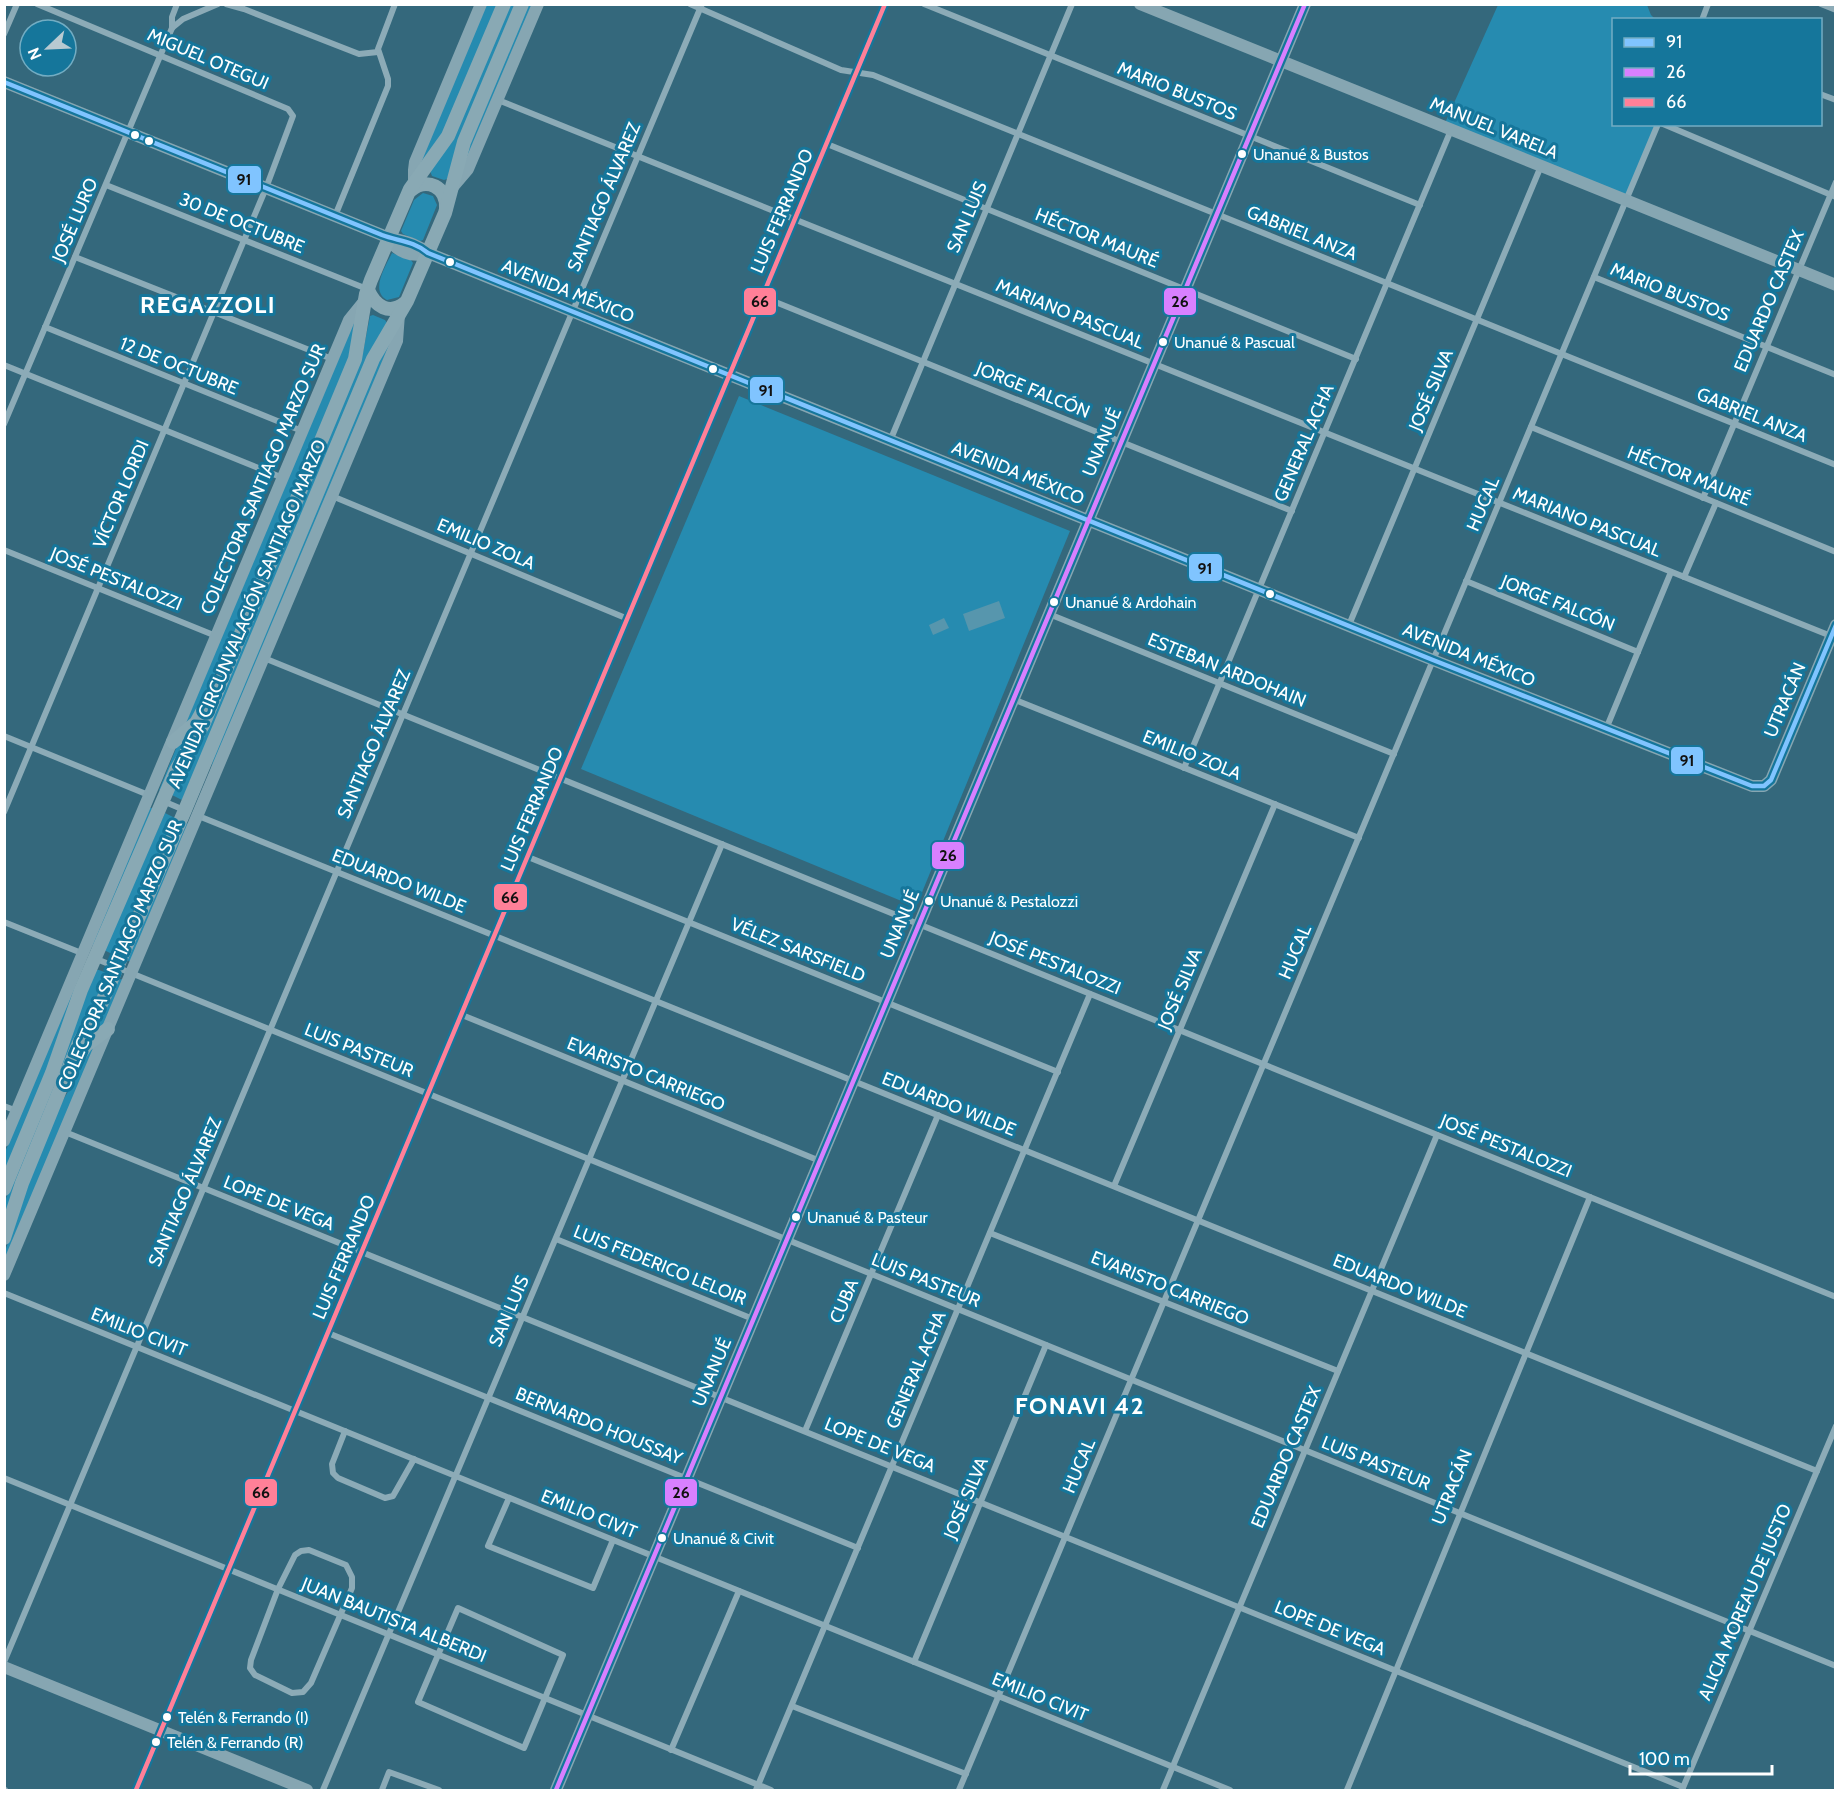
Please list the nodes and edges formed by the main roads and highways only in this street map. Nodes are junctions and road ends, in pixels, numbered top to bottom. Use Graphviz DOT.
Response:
graph roads {
  1 [pos="504,4"];
  2 [pos="522,4"];
  3 [pos="407,196"];
  4 [pos="445,213"];
  5 [pos="367,294"];
  6 [pos="409,297"];
  7 [pos="238,641"];
  8 [pos="173,742"];
  9 [pos="108,1029"];
  10 [pos="50,1114"];
  11 [pos="4,1189"];
  12 [pos="4,1238"];
  1 -- 3 [label="main road, AVENIDA CIRCUNVALACIÓN SANTIAGO MARZO"];
  2 -- 4 [label="main road, AVENIDA CIRCUNVALACIÓN SANTIAGO MARZO"];
  3 -- 4 [label="main road"];
  3 -- 5 [label="main road, AVENIDA CIRCUNVALACIÓN SANTIAGO MARZO"];
  4 -- 6 [label="main road, AVENIDA CIRCUNVALACIÓN SANTIAGO MARZO"];
  5 -- 6 [label="main road"];
  5 -- 7 [label="main road, AVENIDA CIRCUNVALACIÓN SANTIAGO MARZO"];
  6 -- 10 [label="main road, AVENIDA CIRCUNVALACIÓN SANTIAGO MARZO"];
  7 -- 8 [label="main road"];
  7 -- 11 [label="main road, AVENIDA CIRCUNVALACIÓN SANTIAGO MARZO"];
  9 -- 10 [label="main road"];
  10 -- 12 [label="main road, AVENIDA CIRCUNVALACIÓN SANTIAGO MARZO"];
}
